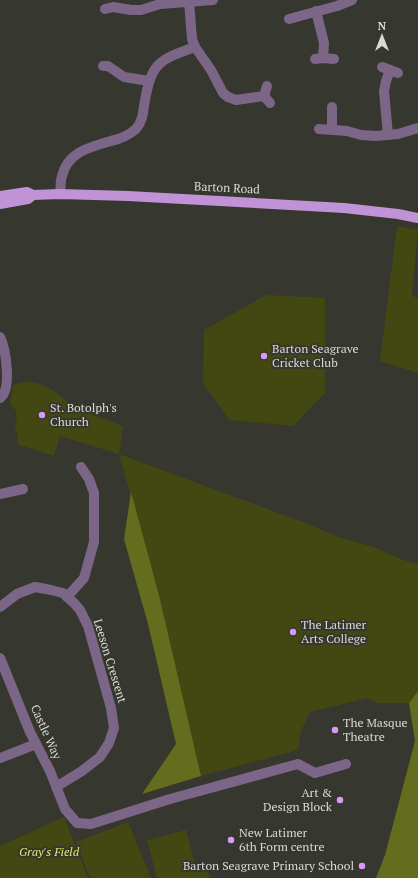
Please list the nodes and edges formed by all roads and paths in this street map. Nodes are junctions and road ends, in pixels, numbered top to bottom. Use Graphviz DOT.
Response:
graph roads {
  1 [pos="213,0"];
  2 [pos="352,0"];
  3 [pos="189,2"];
  4 [pos="110,5"];
  5 [pos="316,11"];
  6 [pos="288,18"];
  7 [pos="195,47"];
  8 [pos="334,60"];
  9 [pos="102,66"];
  10 [pos="390,70"];
  11 [pos="149,81"];
  12 [pos="267,95"];
  13 [pos="332,107"];
  14 [pos="418,128"];
  15 [pos="319,129"];
  16 [pos="332,129"];
  17 [pos="388,135"];
  18 [pos="60,194"];
  19 [pos="34,195"];
  20 [pos="0,196"];
  21 [pos="0,204"];
  22 [pos="418,218"];
  23 [pos="0,337"];
  24 [pos="0,398"];
  25 [pos="81,467"];
  26 [pos="24,489"];
  27 [pos="0,494"];
  28 [pos="67,597"];
  29 [pos="0,607"];
  30 [pos="0,658"];
  31 [pos="36,744"];
  32 [pos="0,758"];
  33 [pos="346,764"];
  34 [pos="56,787"];
  1 -- 3 [label="street"];
  2 -- 5 [label="street"];
  3 -- 4 [label="street"];
  3 -- 7 [label="street"];
  5 -- 6 [label="street"];
  5 -- 8 [label="street"];
  7 -- 11 [label="street"];
  7 -- 12 [label="street"];
  9 -- 11 [label="street"];
  10 -- 17 [label="street"];
  11 -- 18 [label="street"];
  13 -- 16 [label="street"];
  14 -- 17 [label="street"];
  15 -- 16 [label="street"];
  16 -- 17 [label="street"];
  18 -- 19 [label="main road, Barton Road"];
  18 -- 22 [label="main road, Barton Road"];
  19 -- 20 [label="main road, Barton Road"];
  19 -- 21 [label="main road, Barton Road"];
  23 -- 24 [label="street"];
  25 -- 28 [label="street"];
  26 -- 27 [label="street"];
  28 -- 29 [label="street, Leeson Crescent"];
  28 -- 34 [label="street, Leeson Crescent"];
  30 -- 31 [label="street, Castle Way"];
  31 -- 32 [label="street"];
  31 -- 34 [label="street, Castle Way"];
  33 -- 34 [label="street, Castle Way"];
}
